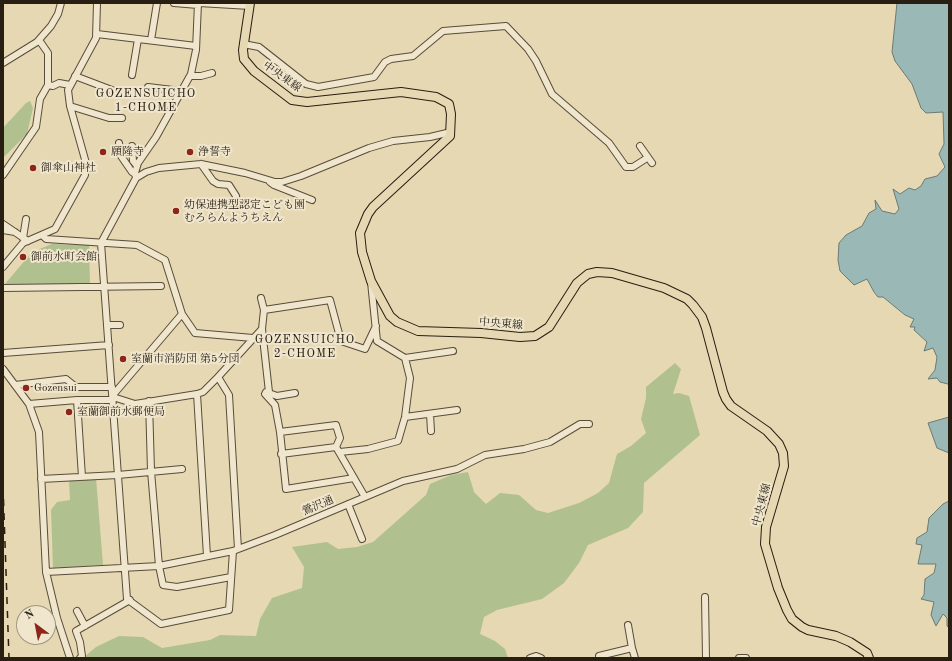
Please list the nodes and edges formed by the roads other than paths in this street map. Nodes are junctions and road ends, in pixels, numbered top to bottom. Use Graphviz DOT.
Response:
graph roads {
  1 [pos="61,3"];
  2 [pos="97,3"];
  3 [pos="157,3"];
  4 [pos="174,3"];
  5 [pos="199,4"];
  6 [pos="250,4"];
  7 [pos="97,34"];
  8 [pos="138,39"];
  9 [pos="39,40"];
  10 [pos="151,40"];
  11 [pos="243,44"];
  12 [pos="196,46"];
  13 [pos="3,63"];
  14 [pos="212,73"];
  15 [pos="132,75"];
  16 [pos="75,76"];
  17 [pos="190,76"];
  18 [pos="48,85"];
  19 [pos="70,85"];
  20 [pos="148,87"];
  21 [pos="117,92"];
  22 [pos="181,92"];
  23 [pos="70,106"];
  24 [pos="122,118"];
  25 [pos="451,132"];
  26 [pos="119,143"];
  27 [pos="132,146"];
  28 [pos="640,146"];
  29 [pos="647,158"];
  30 [pos="652,163"];
  31 [pos="201,164"];
  32 [pos="137,166"];
  33 [pos="3,175"];
  34 [pos="135,176"];
  35 [pos="268,180"];
  36 [pos="236,196"];
  37 [pos="312,200"];
  38 [pos="26,219"];
  39 [pos="3,224"];
  40 [pos="3,230"];
  41 [pos="15,232"];
  42 [pos="42,235"];
  43 [pos="25,240"];
  44 [pos="101,243"];
  45 [pos="3,267"];
  46 [pos="371,281"];
  47 [pos="104,286"];
  48 [pos="161,286"];
  49 [pos="3,288"];
  50 [pos="261,298"];
  51 [pos="264,310"];
  52 [pos="182,314"];
  53 [pos="108,325"];
  54 [pos="120,325"];
  55 [pos="376,326"];
  56 [pos="262,329"];
  57 [pos="253,338"];
  58 [pos="109,344"];
  59 [pos="453,351"];
  60 [pos="3,353"];
  61 [pos="405,358"];
  62 [pos="3,369"];
  63 [pos="218,377"];
  64 [pos="15,384"];
  65 [pos="112,387"];
  66 [pos="269,392"];
  67 [pos="295,393"];
  68 [pos="197,394"];
  69 [pos="113,397"];
  70 [pos="77,400"];
  71 [pos="149,401"];
  72 [pos="29,404"];
  73 [pos="457,410"];
  74 [pos="430,414"];
  75 [pos="405,417"];
  76 [pos="589,424"];
  77 [pos="431,431"];
  78 [pos="280,432"];
  79 [pos="338,449"];
  80 [pos="281,454"];
  81 [pos="182,469"];
  82 [pos="151,471"];
  83 [pos="118,475"];
  84 [pos="82,477"];
  85 [pos="354,478"];
  86 [pos="42,479"];
  87 [pos="364,497"];
  88 [pos="348,504"];
  89 [pos="362,539"];
  90 [pos="236,550"];
  91 [pos="208,556"];
  92 [pos="159,566"];
  93 [pos="124,569"];
  94 [pos="46,572"];
  95 [pos="231,577"];
  96 [pos="705,597"];
  97 [pos="130,600"];
  98 [pos="77,611"];
  99 [pos="628,625"];
  100 [pos="85,626"];
  101 [pos="632,648"];
  102 [pos="70,658"];
  103 [pos="80,658"];
  104 [pos="530,658"];
  105 [pos="541,658"];
  106 [pos="599,658"];
  107 [pos="635,658"];
  108 [pos="706,658"];
  109 [pos="739,658"];
  110 [pos="746,658"];
  111 [pos="869,658"];
  1 -- 9 [label="street"];
  2 -- 7 [label="street"];
  3 -- 10 [label="street"];
  4 -- 5 [label="street"];
  5 -- 6 [label="street"];
  5 -- 12 [label="street"];
  6 -- 11 [label="main road, 中央東線"];
  7 -- 8 [label="street"];
  7 -- 16 [label="street"];
  8 -- 10 [label="street"];
  8 -- 15 [label="street"];
  9 -- 13 [label="street"];
  9 -- 18 [label="street"];
  10 -- 12 [label="street"];
  11 -- 25 [label="main road, 中央東線"];
  11 -- 29 [label="street"];
  12 -- 17 [label="street"];
  14 -- 17 [label="street"];
  16 -- 19 [label="street"];
  16 -- 21 [label="street"];
  17 -- 22 [label="street"];
  18 -- 19 [label="street"];
  18 -- 33 [label="street"];
  19 -- 23 [label="street"];
  20 -- 22 [label="street"];
  22 -- 32 [label="street"];
  23 -- 24 [label="street"];
  23 -- 42 [label="street"];
  25 -- 35 [label="street"];
  25 -- 46 [label="main road, 中央東線"];
  26 -- 34 [label="street"];
  27 -- 32 [label="street"];
  28 -- 29 [label="street"];
  29 -- 30 [label="street"];
  31 -- 34 [label="street"];
  31 -- 35 [label="street"];
  31 -- 36 [label="street"];
  32 -- 34 [label="street"];
  34 -- 44 [label="street"];
  35 -- 37 [label="street"];
  38 -- 43 [label="street"];
  39 -- 41 [label="street"];
  40 -- 41 [label="street"];
  41 -- 43 [label="street"];
  42 -- 43 [label="street"];
  42 -- 44 [label="street"];
  43 -- 45 [label="street"];
  44 -- 47 [label="street"];
  44 -- 52 [label="street"];
  46 -- 55 [label="street"];
  46 -- 111 [label="main road, 中央東線"];
  47 -- 48 [label="street"];
  47 -- 49 [label="street"];
  47 -- 53 [label="street"];
  50 -- 51 [label="street"];
  51 -- 55 [label="street"];
  51 -- 56 [label="street"];
  52 -- 57 [label="street"];
  52 -- 69 [label="street"];
  53 -- 54 [label="street"];
  53 -- 58 [label="street"];
  55 -- 61 [label="street"];
  56 -- 57 [label="street"];
  56 -- 66 [label="street"];
  57 -- 63 [label="street"];
  58 -- 60 [label="street"];
  58 -- 65 [label="street"];
  59 -- 61 [label="street"];
  61 -- 75 [label="street"];
  62 -- 64 [label="street"];
  63 -- 68 [label="street"];
  63 -- 90 [label="street"];
  64 -- 65 [label="street"];
  64 -- 72 [label="street"];
  65 -- 69 [label="street"];
  66 -- 67 [label="street"];
  66 -- 78 [label="street"];
  68 -- 71 [label="street"];
  68 -- 91 [label="street"];
  69 -- 70 [label="street"];
  69 -- 71 [label="street"];
  69 -- 83 [label="street"];
  70 -- 72 [label="street"];
  70 -- 84 [label="street"];
  71 -- 82 [label="street"];
  72 -- 86 [label="street"];
  73 -- 74 [label="street"];
  74 -- 75 [label="street"];
  74 -- 77 [label="street"];
  75 -- 79 [label="street"];
  76 -- 87 [label="street, 鶯沢通"];
  78 -- 79 [label="street"];
  78 -- 80 [label="street"];
  79 -- 80 [label="street"];
  79 -- 85 [label="street"];
  80 -- 85 [label="street"];
  81 -- 82 [label="street"];
  82 -- 83 [label="street"];
  82 -- 92 [label="street"];
  83 -- 84 [label="street"];
  83 -- 93 [label="street"];
  84 -- 86 [label="street"];
  85 -- 87 [label="street"];
  86 -- 94 [label="street"];
  87 -- 88 [label="street, 鶯沢通"];
  88 -- 89 [label="street"];
  88 -- 90 [label="street, 鶯沢通"];
  90 -- 91 [label="street, 鶯沢通"];
  90 -- 95 [label="street"];
  91 -- 92 [label="street, 鶯沢通"];
  92 -- 93 [label="street, 鶯沢通"];
  92 -- 95 [label="street"];
  93 -- 94 [label="street, 鶯沢通"];
  93 -- 97 [label="street"];
  94 -- 102 [label="street"];
  95 -- 97 [label="street"];
  96 -- 108 [label="street"];
  97 -- 100 [label="street"];
  98 -- 100 [label="street"];
  99 -- 101 [label="street"];
  100 -- 103 [label="street"];
  101 -- 106 [label="street"];
  101 -- 107 [label="street"];
  104 -- 105 [label="street"];
  109 -- 110 [label="street"];
}
